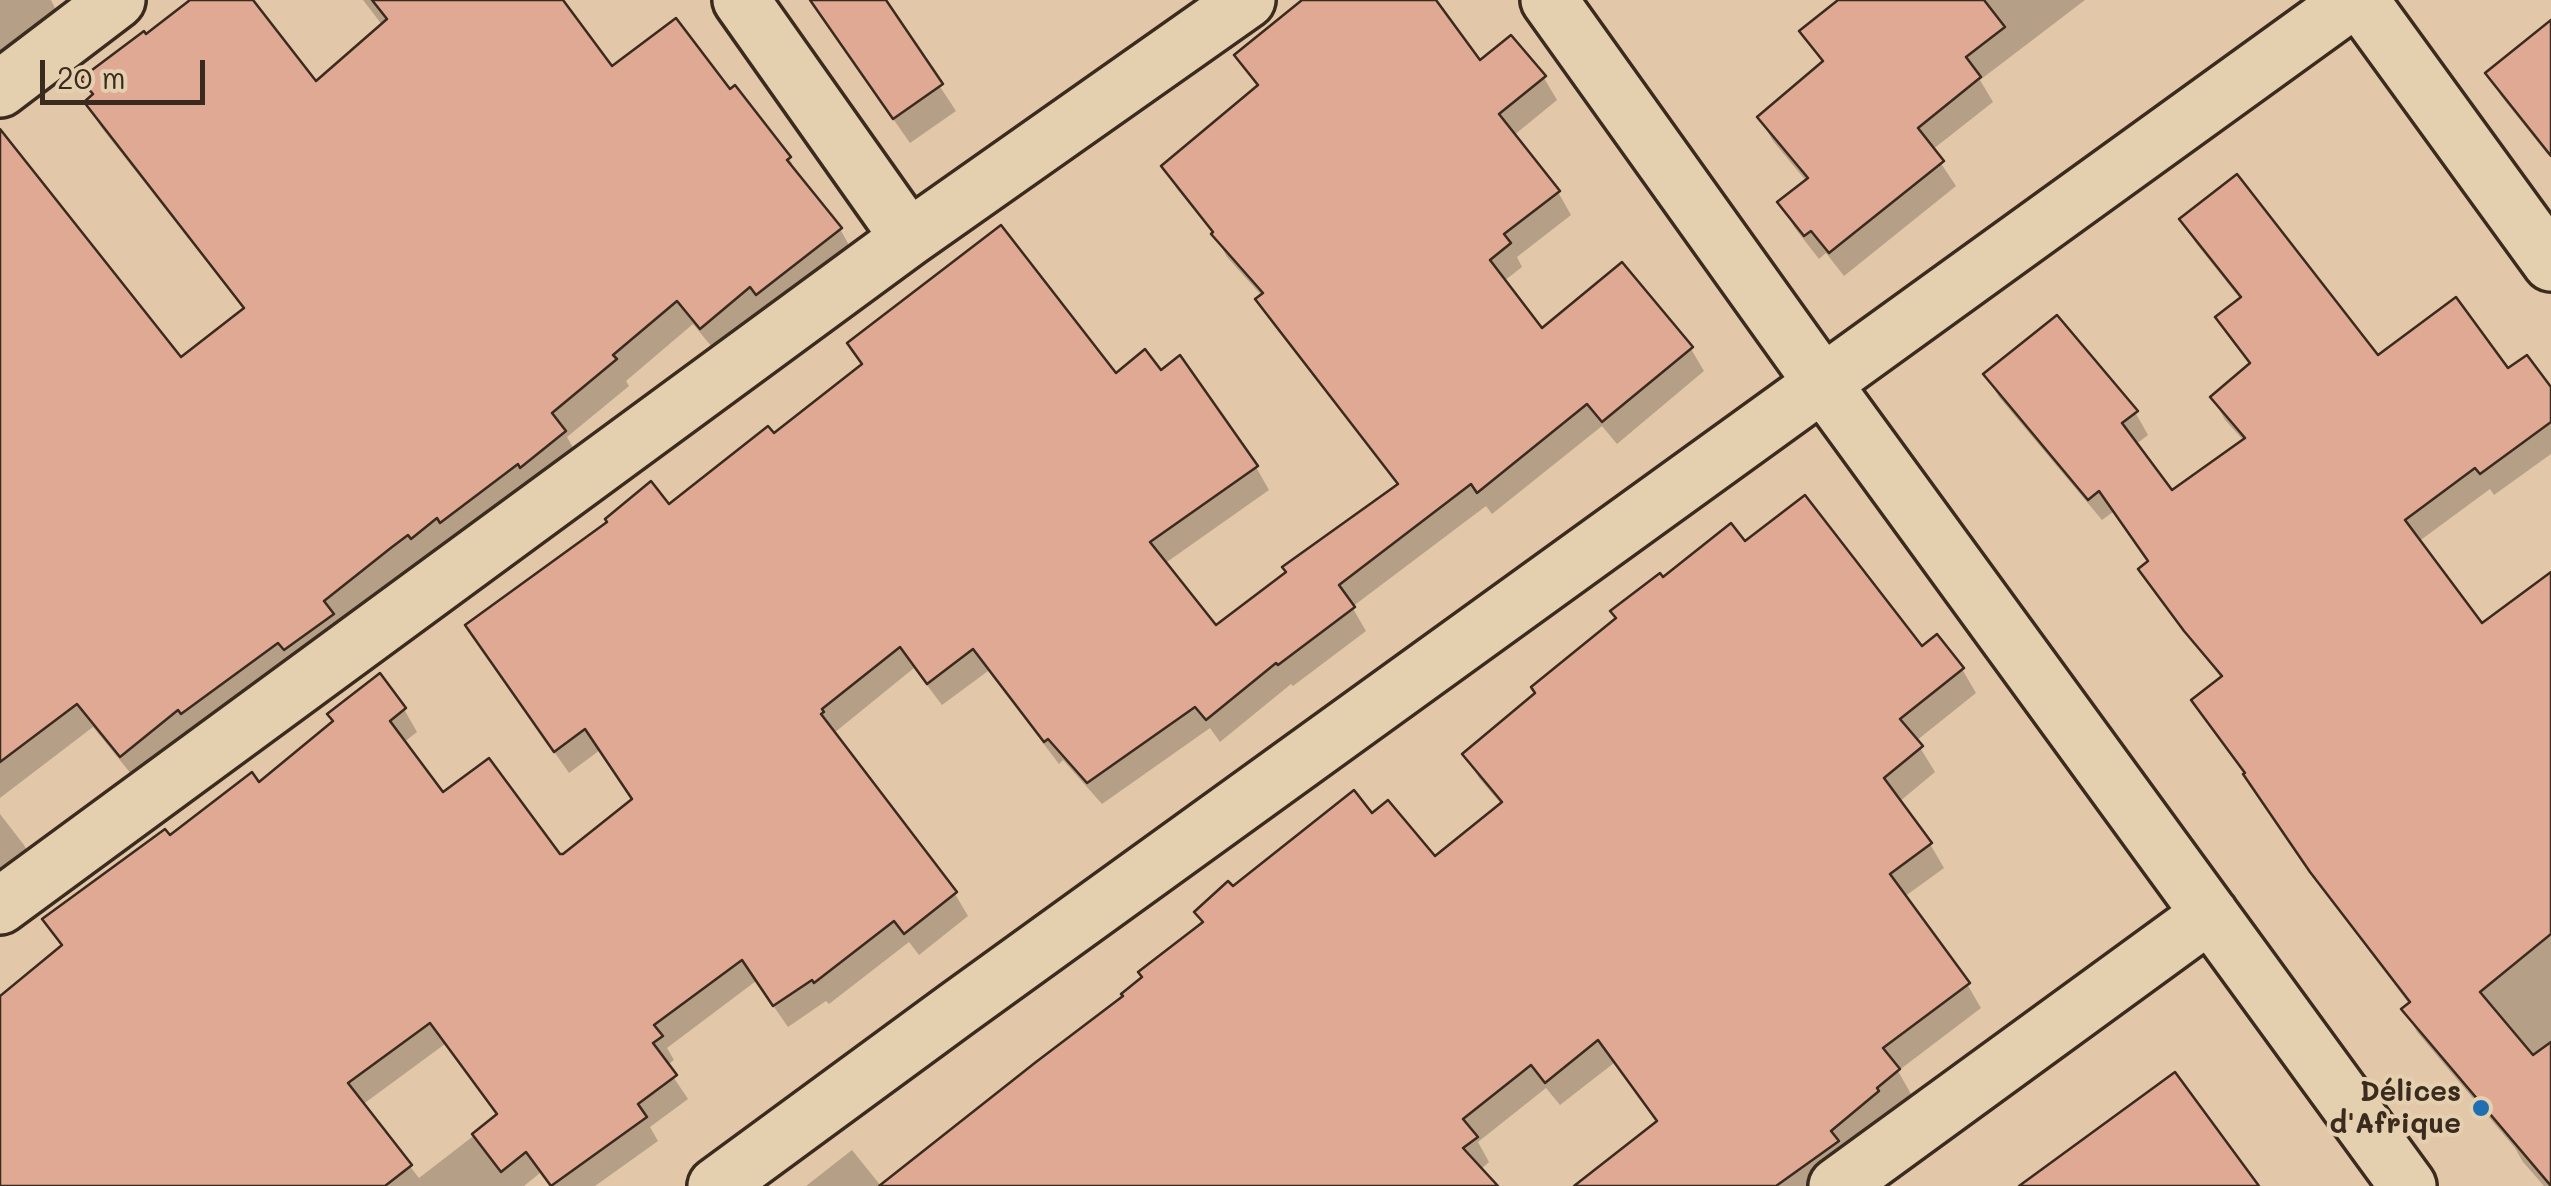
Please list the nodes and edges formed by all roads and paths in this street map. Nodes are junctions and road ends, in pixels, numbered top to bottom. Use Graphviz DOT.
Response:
graph roads {
  1 [pos="117,0"];
  2 [pos="741,0"];
  3 [pos="1246,0"];
  4 [pos="1549,0"];
  5 [pos="2356,0"];
  6 [pos="0,89"];
  7 [pos="909,238"];
  8 [pos="2551,263"];
  9 [pos="1824,385"];
  10 [pos="0,906"];
  11 [pos="2210,914"];
  12 [pos="716,1186"];
  13 [pos="1837,1186"];
  14 [pos="2408,1186"];
  1 -- 6 [label="street"];
  2 -- 7 [label="street"];
  3 -- 7 [label="street"];
  4 -- 9 [label="street"];
  5 -- 8 [label="street"];
  5 -- 9 [label="street"];
  7 -- 10 [label="street"];
  9 -- 11 [label="street"];
  9 -- 12 [label="street"];
  11 -- 13 [label="street"];
  11 -- 14 [label="street"];
}
